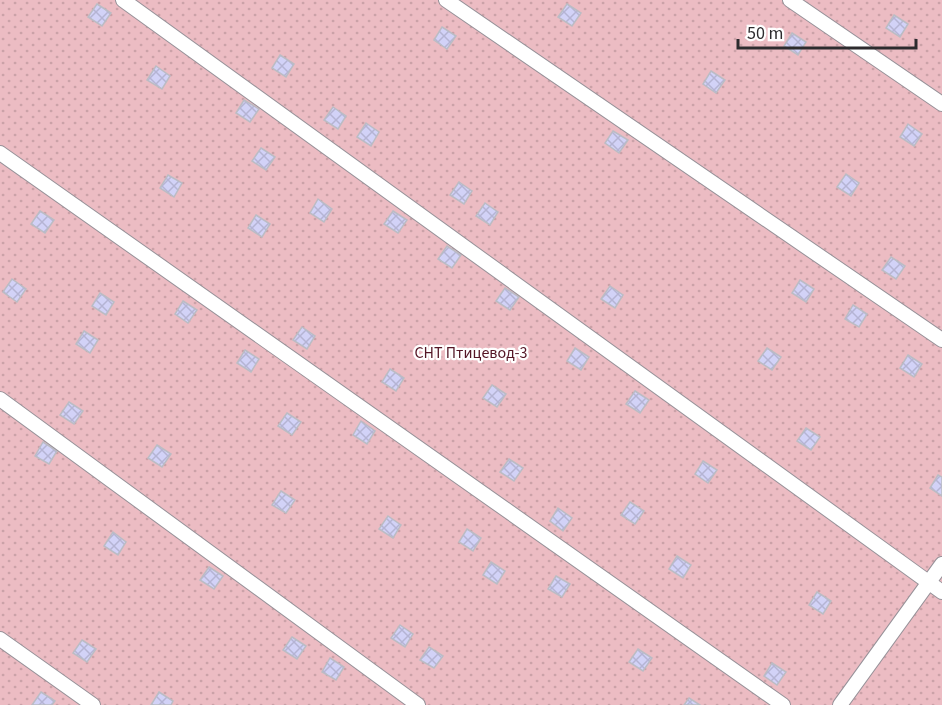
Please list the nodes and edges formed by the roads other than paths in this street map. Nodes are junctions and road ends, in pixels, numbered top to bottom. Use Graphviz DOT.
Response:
graph roads {
  1 [pos="123,0"];
  2 [pos="446,0"];
  3 [pos="790,0"];
  4 [pos="942,104"];
  5 [pos="0,153"];
  6 [pos="942,340"];
  7 [pos="0,399"];
  8 [pos="942,564"];
  9 [pos="928,583"];
  10 [pos="942,592"];
  11 [pos="0,639"];
  12 [pos="93,705"];
  13 [pos="418,705"];
  14 [pos="783,705"];
  15 [pos="840,705"];
  1 -- 9 [label="lane"];
  2 -- 6 [label="lane"];
  3 -- 4 [label="lane"];
  5 -- 14 [label="lane"];
  7 -- 13 [label="lane"];
  8 -- 9 [label="lane"];
  9 -- 10 [label="lane"];
  9 -- 15 [label="lane"];
  11 -- 12 [label="lane"];
}
